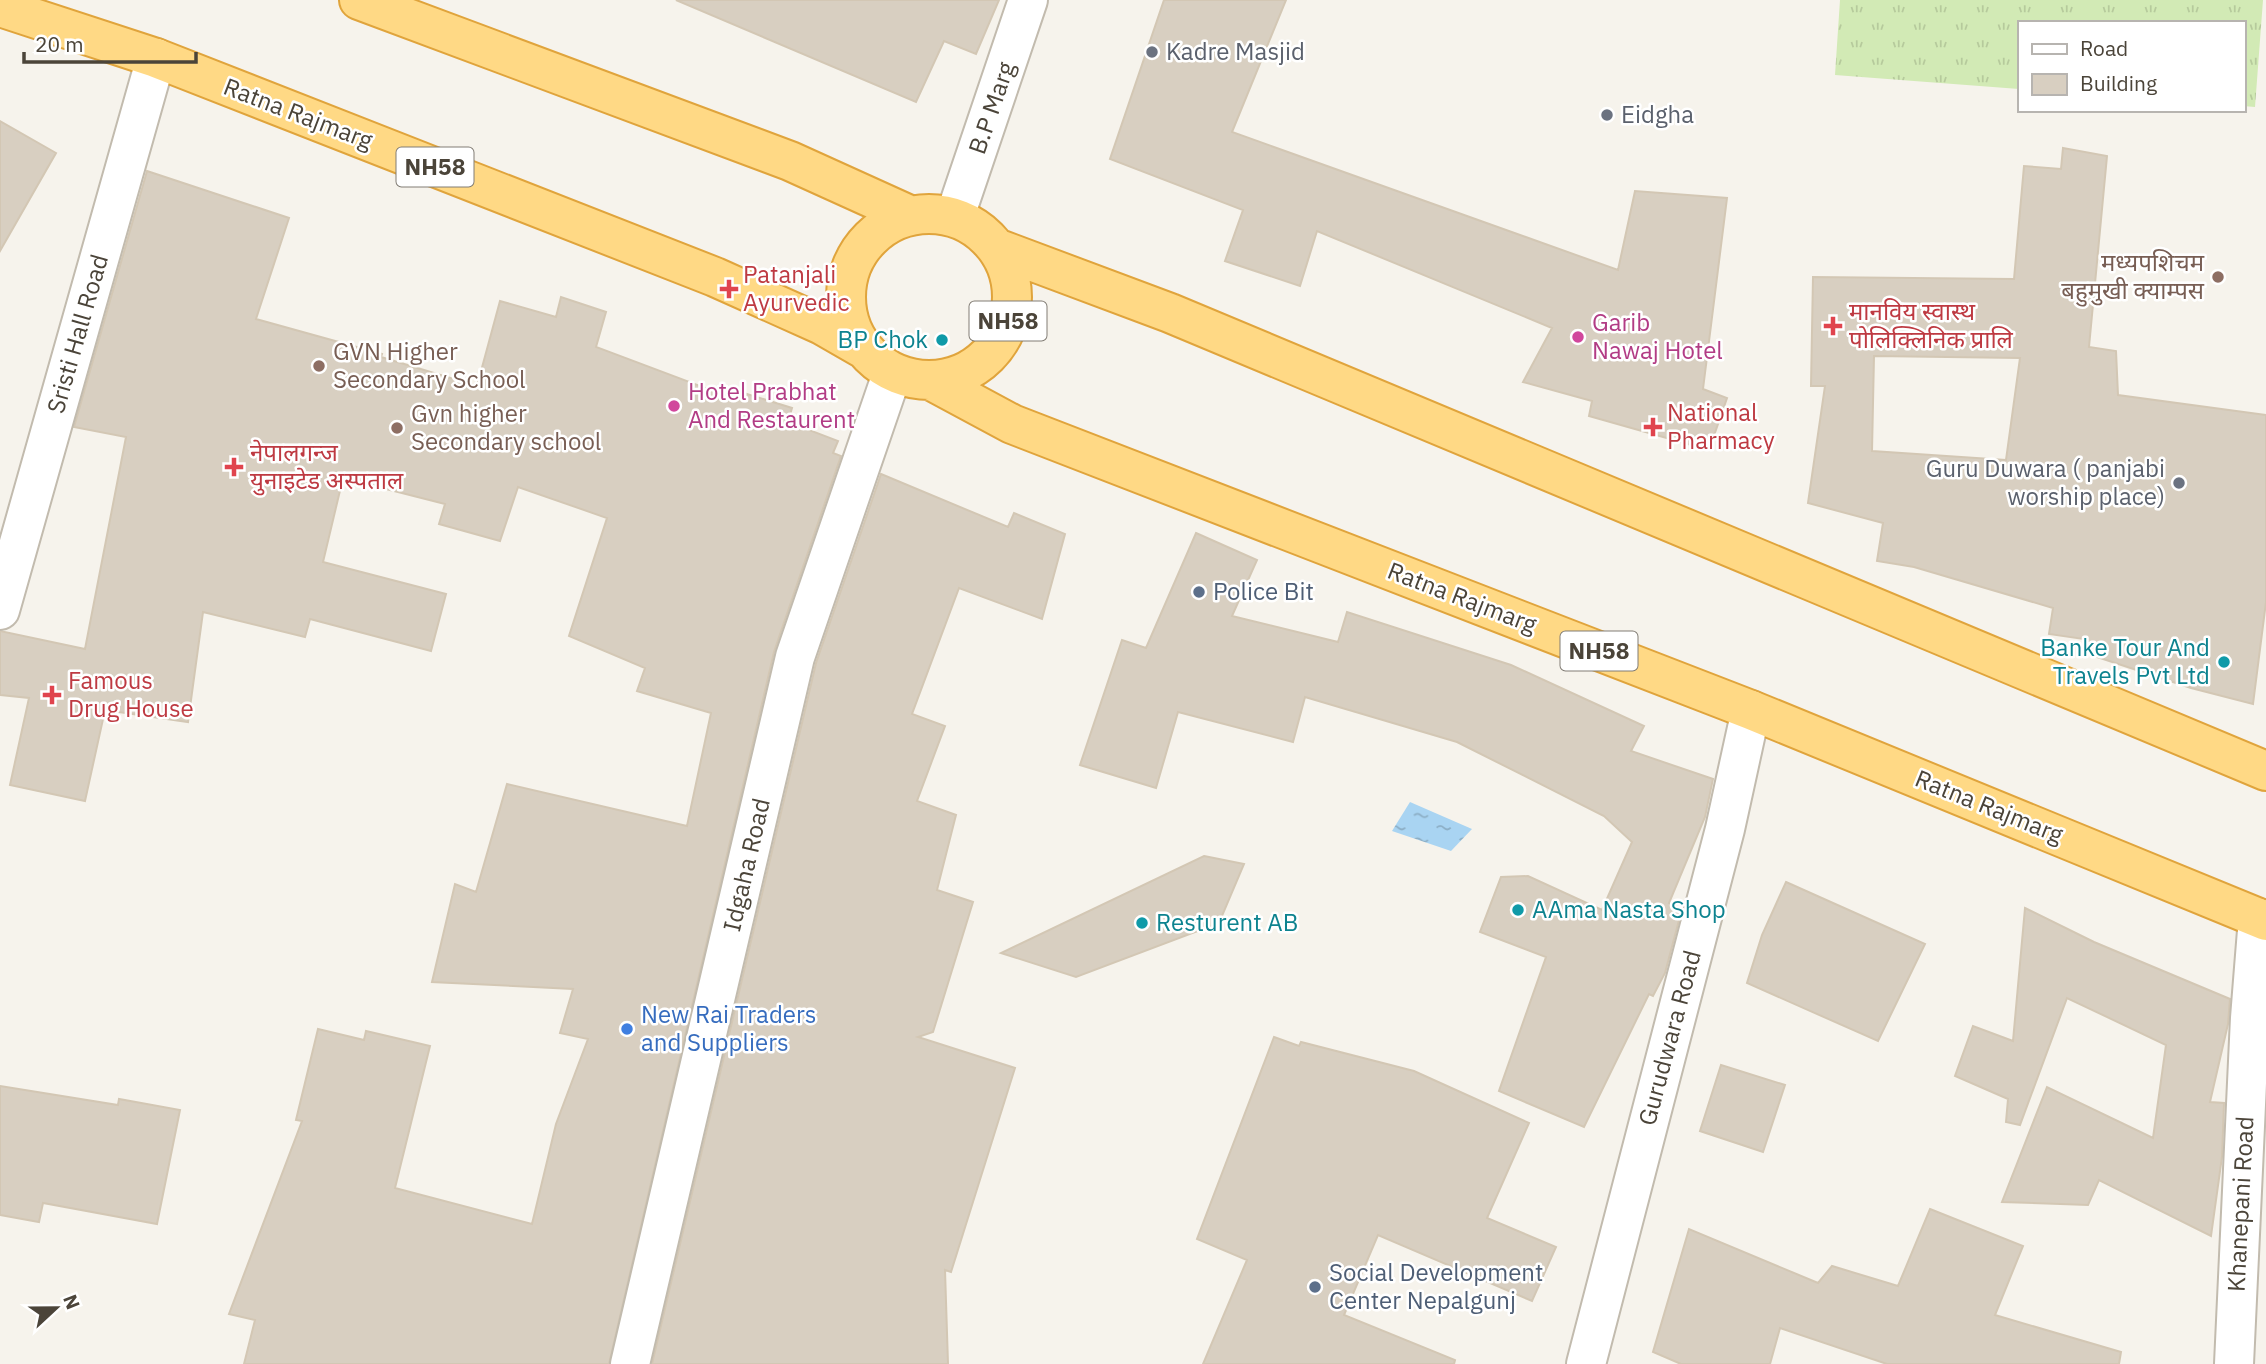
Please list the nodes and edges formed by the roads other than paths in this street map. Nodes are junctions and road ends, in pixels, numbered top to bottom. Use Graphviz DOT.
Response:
graph roads {
  1 [pos="359,0"];
  2 [pos="1028,0"];
  3 [pos="0,7"];
  4 [pos="156,58"];
  5 [pos="906,214"];
  6 [pos="955,216"];
  7 [pos="999,249"];
  8 [pos="862,348"];
  9 [pos="892,374"];
  10 [pos="932,382"];
  11 [pos="0,610"];
  12 [pos="1751,710"];
  13 [pos="2266,771"];
  14 [pos="2262,919"];
  15 [pos="630,1364"];
  16 [pos="1586,1364"];
  17 [pos="2234,1364"];
  1 -- 5 [label="highway, NH58"];
  2 -- 6 [label="street, B.P Marg"];
  3 -- 4 [label="highway, Ratna Rajmarg / NH58"];
  4 -- 8 [label="highway, Ratna Rajmarg / NH58"];
  4 -- 11 [label="street, Sristi Hall Road"];
  5 -- 6 [label="highway, NH58"];
  5 -- 8 [label="highway, NH58"];
  6 -- 7 [label="highway, NH58"];
  7 -- 10 [label="highway, NH58"];
  7 -- 13 [label="highway, NH58"];
  8 -- 9 [label="highway, NH58"];
  9 -- 10 [label="highway, NH58"];
  9 -- 15 [label="street, Idgaha Road"];
  10 -- 12 [label="highway, Ratna Rajmarg / NH58"];
  12 -- 14 [label="highway, Ratna Rajmarg / NH58"];
  12 -- 16 [label="street, Gurudwara Road"];
  14 -- 17 [label="street, Khanepani Road"];
}
